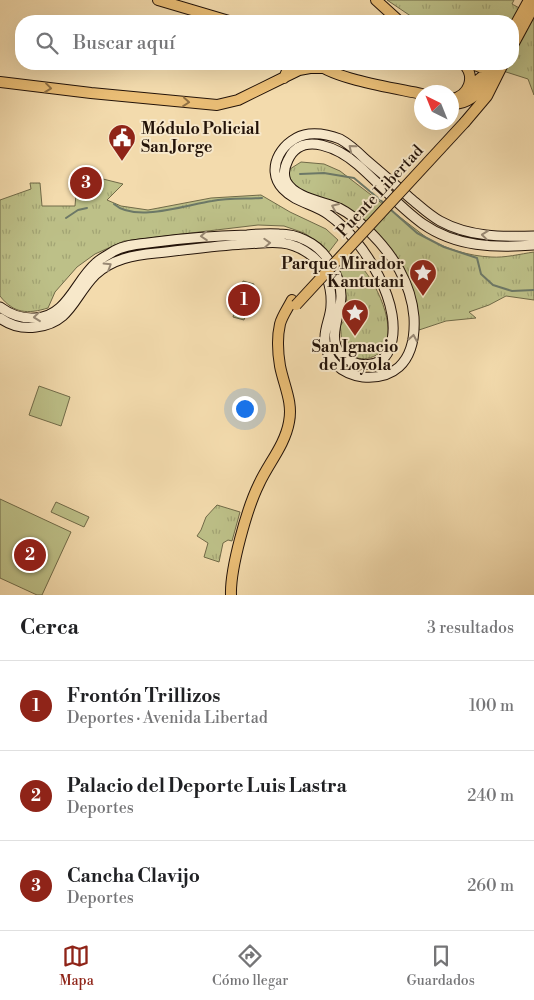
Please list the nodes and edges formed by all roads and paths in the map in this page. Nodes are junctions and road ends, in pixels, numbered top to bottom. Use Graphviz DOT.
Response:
graph roads {
  1 [pos="158,0"];
  2 [pos="376,0"];
  3 [pos="529,0"];
  4 [pos="534,6"];
  5 [pos="209,15"];
  6 [pos="392,15"];
  7 [pos="519,18"];
  8 [pos="519,34"];
  9 [pos="331,70"];
  10 [pos="469,70"];
  11 [pos="494,70"];
  12 [pos="496,70"];
  13 [pos="497,70"];
  14 [pos="287,72"];
  15 [pos="0,82"];
  16 [pos="488,82"];
  17 [pos="467,90"];
  18 [pos="414,92"];
  19 [pos="459,98"];
  20 [pos="459,103"];
  21 [pos="459,109"];
  22 [pos="462,119"];
  23 [pos="279,152"];
  24 [pos="289,157"];
  25 [pos="534,236"];
  26 [pos="534,245"];
  27 [pos="0,311"];
  28 [pos="231,595"];
  1 -- 5 [label="main road"];
  2 -- 6 [label="main road"];
  3 -- 7 [label="main road"];
  4 -- 8 [label="main road"];
  9 -- 18 [label="main road"];
  10 -- 17 [label="main road"];
  11 -- 17 [label="main road"];
  12 -- 16 [label="main road"];
  13 -- 22 [label="main road, Puente Libertad"];
  15 -- 14 [label="main road, one-way"];
  16 -- 20 [label="main road"];
  16 -- 22 [label="main road, Puente Libertad"];
  17 -- 19 [label="main road"];
  21 -- 22 [label="main road"];
  22 -- 28 [label="main road, Puente Libertad"];
  23 -- 24 [label="main road"];
  25 -- 23 [label="main road, one-way"];
  23 -- 27 [label="main road, one-way"];
  24 -- 26 [label="main road"];
  27 -- 24 [label="main road, one-way"];
}
